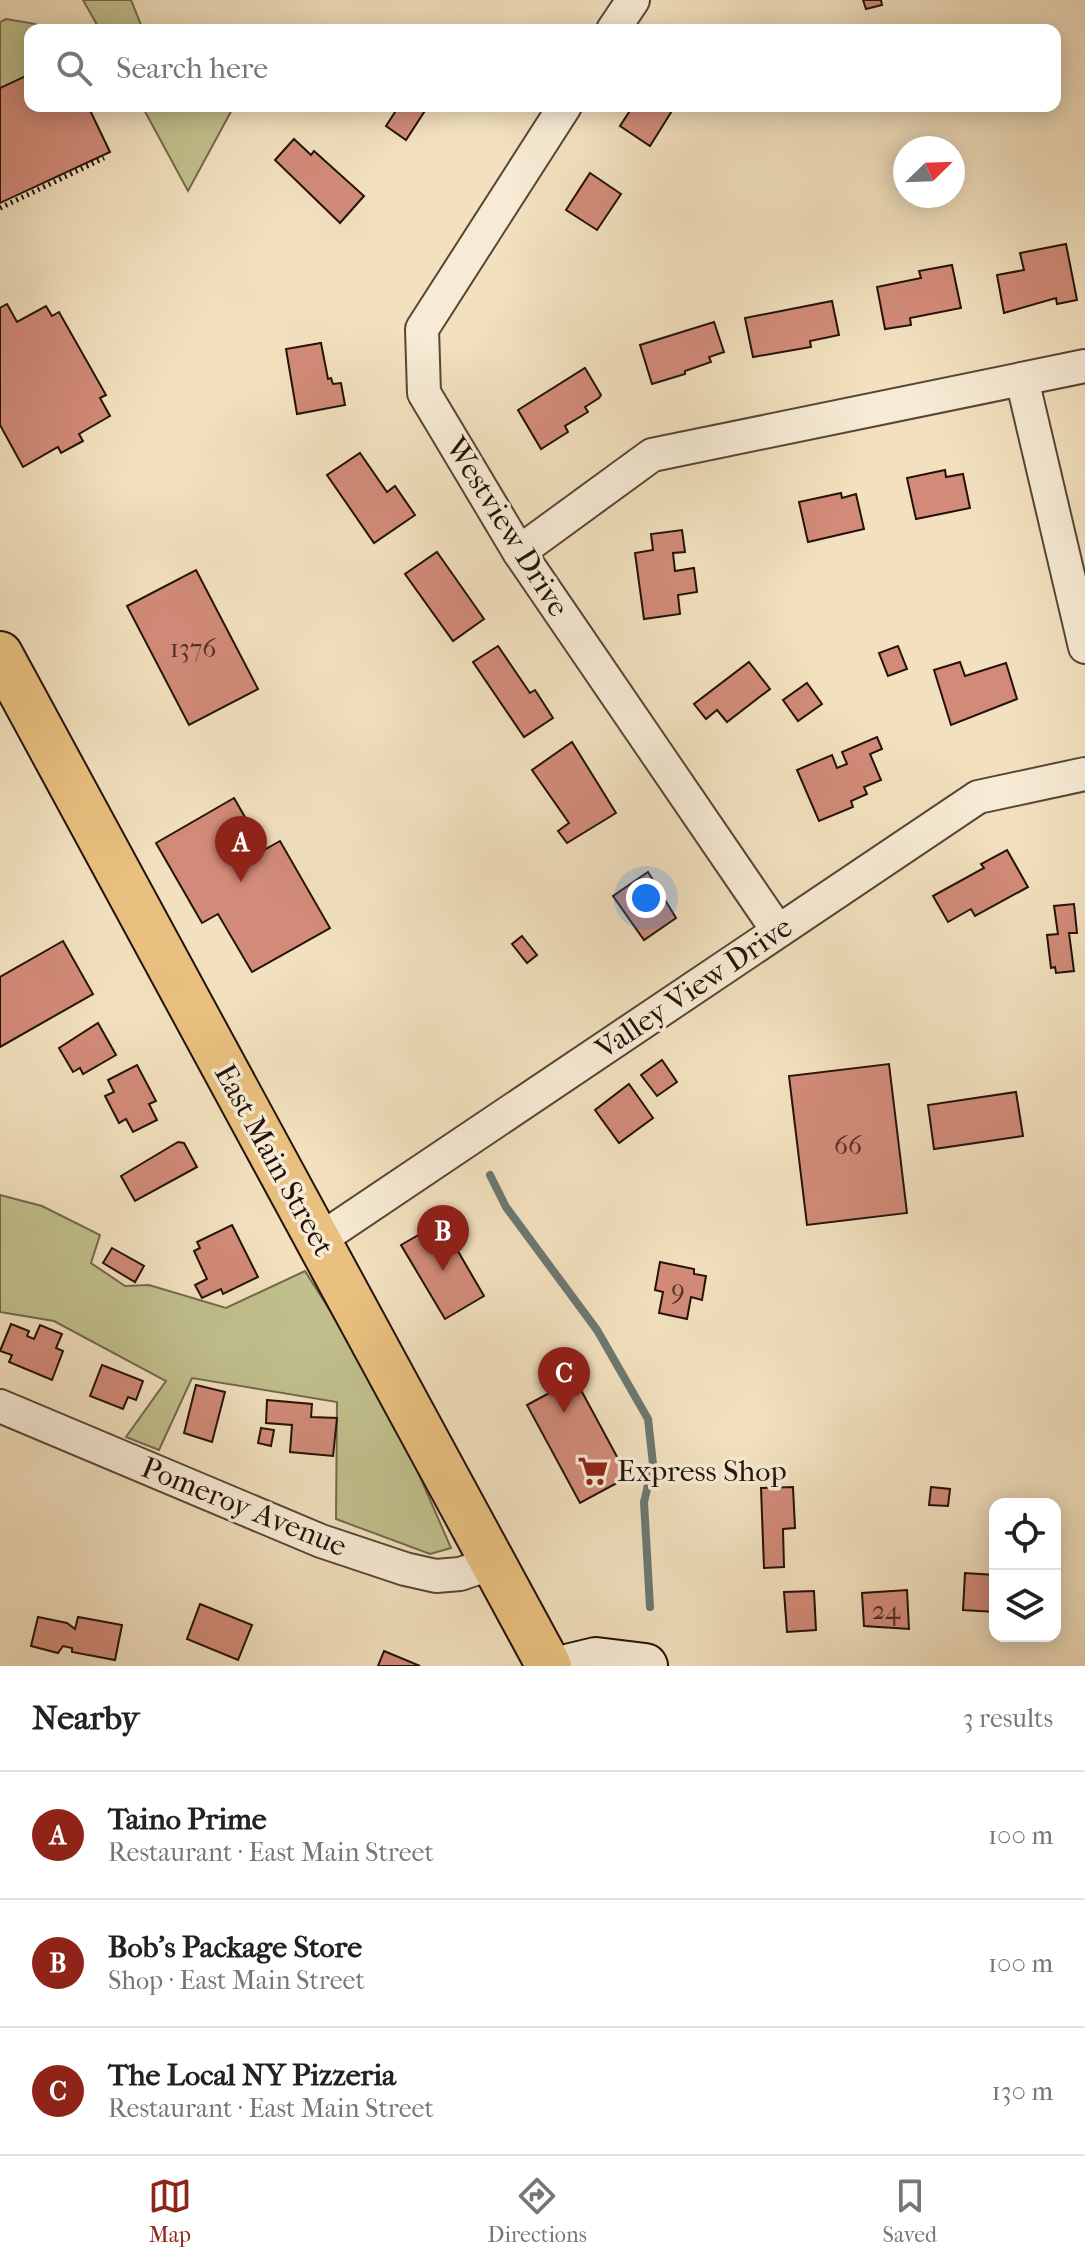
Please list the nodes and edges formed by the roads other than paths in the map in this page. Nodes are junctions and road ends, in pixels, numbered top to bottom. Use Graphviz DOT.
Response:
graph roads {
  1 [pos="633,0"];
  2 [pos="617,24"];
  3 [pos="561,112"];
  4 [pos="1085,366"];
  5 [pos="1022,379"];
  6 [pos="519,552"];
  7 [pos="1085,647"];
  8 [pos="0,654"];
  9 [pos="1085,774"];
  10 [pos="778,931"];
  11 [pos="319,1240"];
  12 [pos="0,1406"];
  13 [pos="493,1563"];
  14 [pos="549,1666"];
  15 [pos="571,1666"];
  16 [pos="645,1666"];
  1 -- 2 [label="street"];
  3 -- 6 [label="street, Westview Drive"];
  4 -- 5 [label="street"];
  5 -- 6 [label="street"];
  5 -- 7 [label="street"];
  6 -- 10 [label="street, Westview Drive"];
  8 -- 11 [label="main road, East Main Street"];
  9 -- 10 [label="street, Valley View Drive"];
  10 -- 11 [label="street, Valley View Drive"];
  11 -- 13 [label="main road, East Main Street"];
  12 -- 13 [label="street, Pomeroy Avenue"];
  13 -- 14 [label="main road, East Main Street"];
  15 -- 16 [label="main road"];
}
